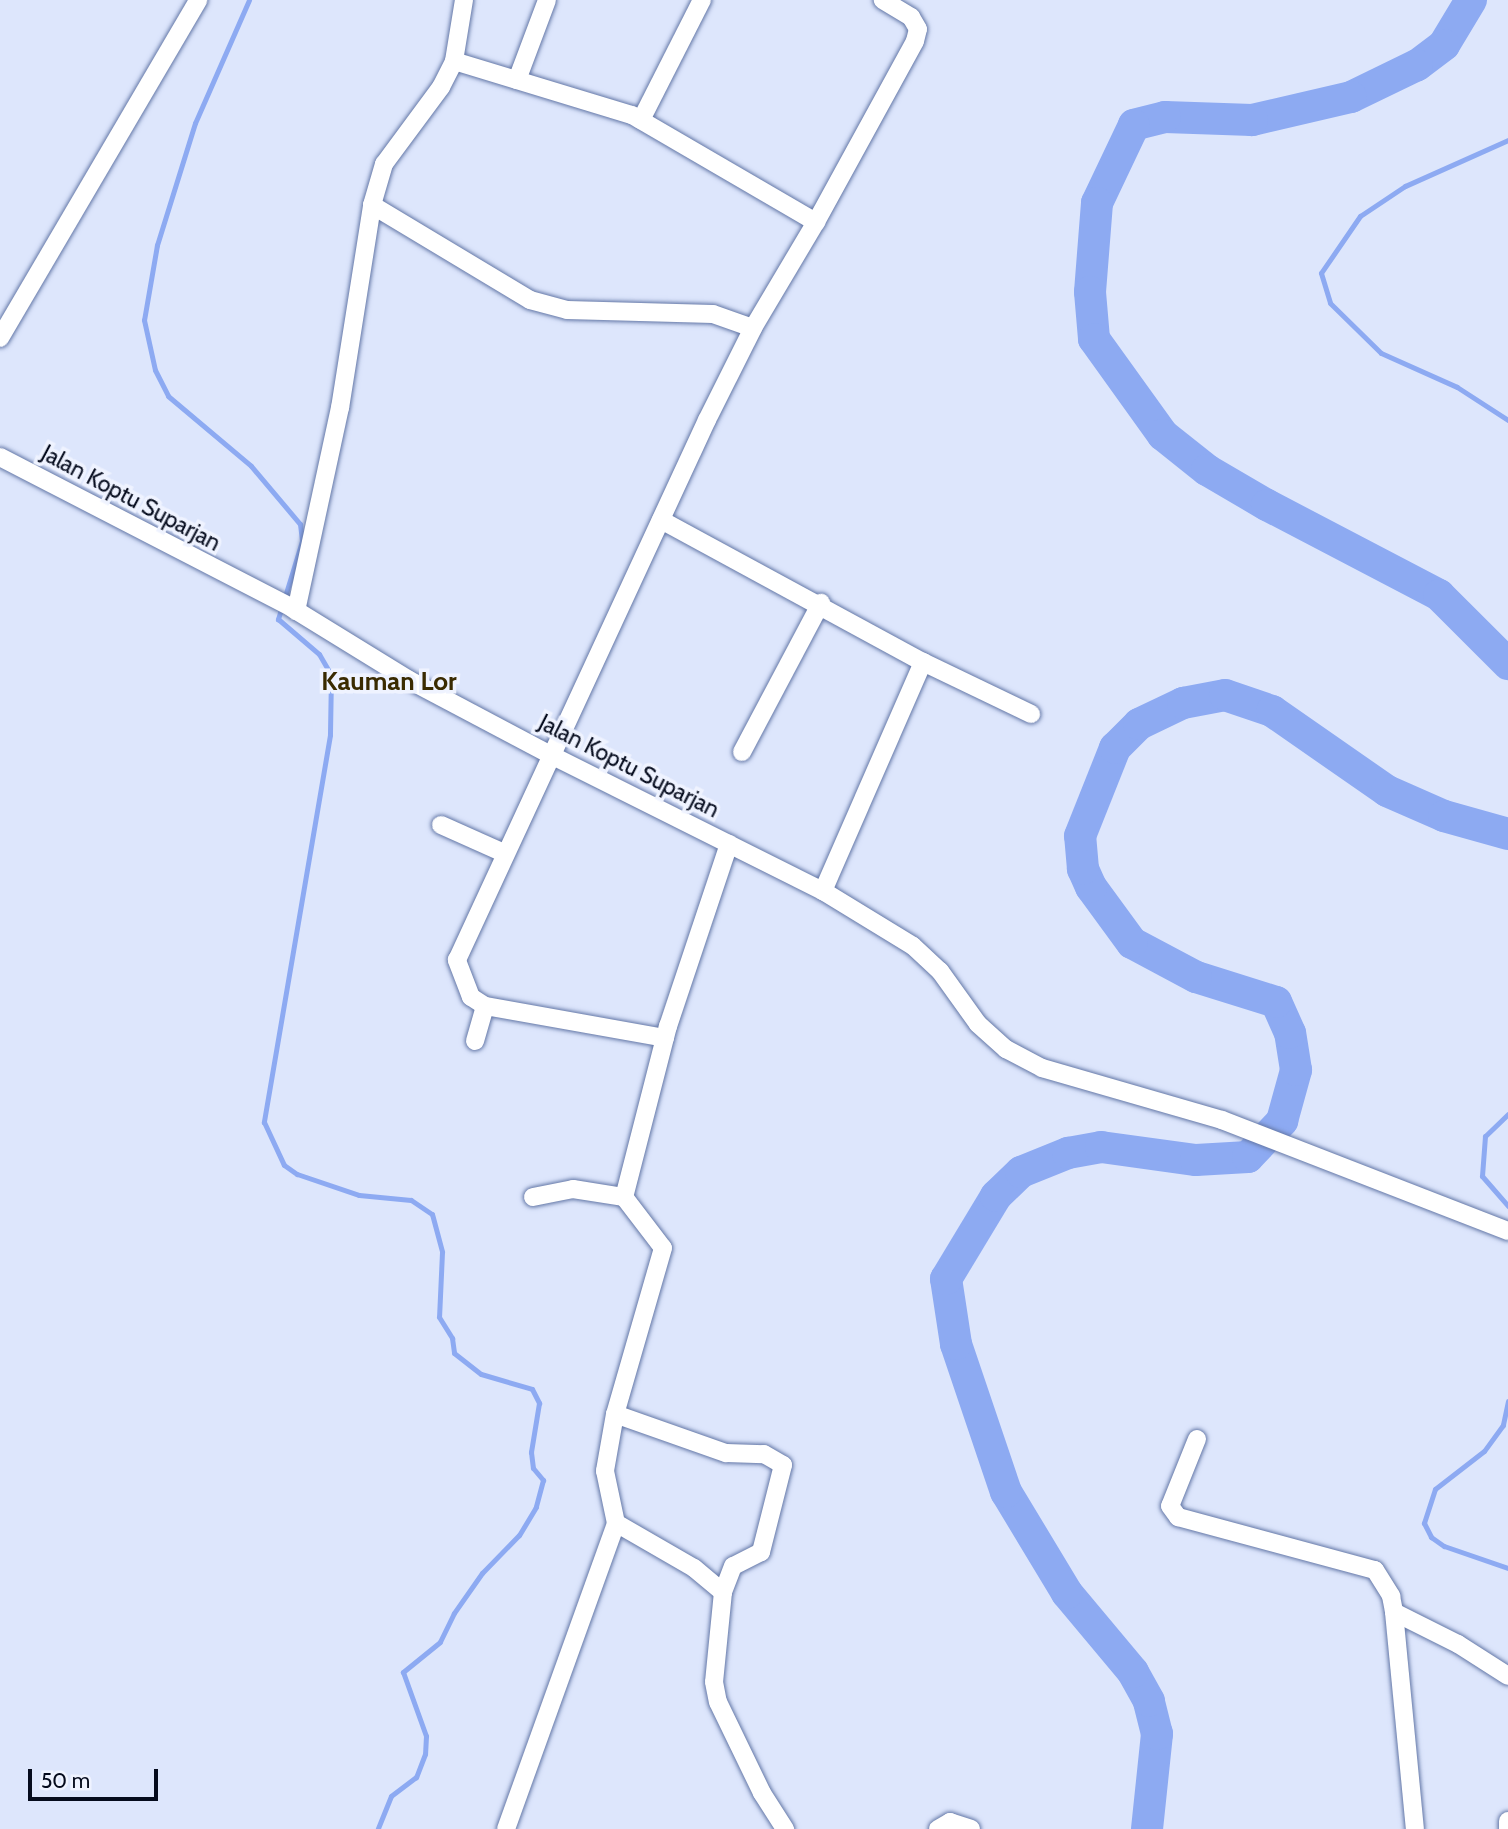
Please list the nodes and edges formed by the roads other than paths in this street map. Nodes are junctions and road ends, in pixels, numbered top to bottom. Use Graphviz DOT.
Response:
graph roads {
  1 [pos="198,0"];
  2 [pos="464,0"];
  3 [pos="547,0"];
  4 [pos="702,0"];
  5 [pos="883,0"];
  6 [pos="454,61"];
  7 [pos="517,79"];
  8 [pos="641,120"];
  9 [pos="372,205"];
  10 [pos="816,222"];
  11 [pos="753,328"];
  12 [pos="0,338"];
  13 [pos="0,457"];
  14 [pos="661,520"];
  15 [pos="821,603"];
  16 [pos="294,610"];
  17 [pos="923,662"];
  18 [pos="1031,714"];
  19 [pos="743,752"];
  20 [pos="549,754"];
  21 [pos="441,825"];
  22 [pos="729,844"];
  23 [pos="504,853"];
  24 [pos="823,891"];
  25 [pos="485,1006"];
  26 [pos="665,1038"];
  27 [pos="475,1041"];
  28 [pos="533,1197"];
  29 [pos="624,1197"];
  30 [pos="1508,1231"];
  31 [pos="615,1415"];
  32 [pos="1197,1439"];
  33 [pos="616,1523"];
  34 [pos="723,1592"];
  35 [pos="1394,1612"];
  36 [pos="1508,1675"];
  37 [pos="1508,1821"];
  38 [pos="506,1829"];
  39 [pos="785,1829"];
  40 [pos="939,1829"];
  41 [pos="971,1829"];
  42 [pos="1415,1829"];
  43 [pos="1508,1829"];
  1 -- 12 [label="street"];
  2 -- 6 [label="street"];
  3 -- 7 [label="street"];
  4 -- 8 [label="street"];
  5 -- 10 [label="street"];
  6 -- 7 [label="street"];
  6 -- 9 [label="street"];
  7 -- 8 [label="street"];
  8 -- 10 [label="street"];
  9 -- 11 [label="street"];
  9 -- 16 [label="street"];
  10 -- 11 [label="street"];
  11 -- 14 [label="street"];
  13 -- 16 [label="street, Jalan Koptu Suparjan"];
  14 -- 15 [label="street"];
  14 -- 20 [label="street"];
  15 -- 17 [label="street"];
  15 -- 19 [label="street"];
  16 -- 20 [label="street, Jalan Koptu Suparjan"];
  17 -- 18 [label="street"];
  17 -- 24 [label="street"];
  20 -- 22 [label="street, Jalan Koptu Suparjan"];
  20 -- 23 [label="street"];
  21 -- 23 [label="street"];
  22 -- 24 [label="street, Jalan Koptu Suparjan"];
  22 -- 26 [label="street"];
  23 -- 25 [label="street"];
  24 -- 30 [label="street, Jalan Koptu Suparjan"];
  25 -- 26 [label="street"];
  25 -- 27 [label="street"];
  26 -- 29 [label="street"];
  28 -- 29 [label="street"];
  29 -- 31 [label="street"];
  31 -- 33 [label="street"];
  31 -- 34 [label="street"];
  32 -- 35 [label="street"];
  33 -- 34 [label="street"];
  33 -- 38 [label="street"];
  34 -- 39 [label="street"];
  35 -- 36 [label="street"];
  35 -- 42 [label="street"];
  37 -- 43 [label="street"];
  40 -- 41 [label="street"];
}
